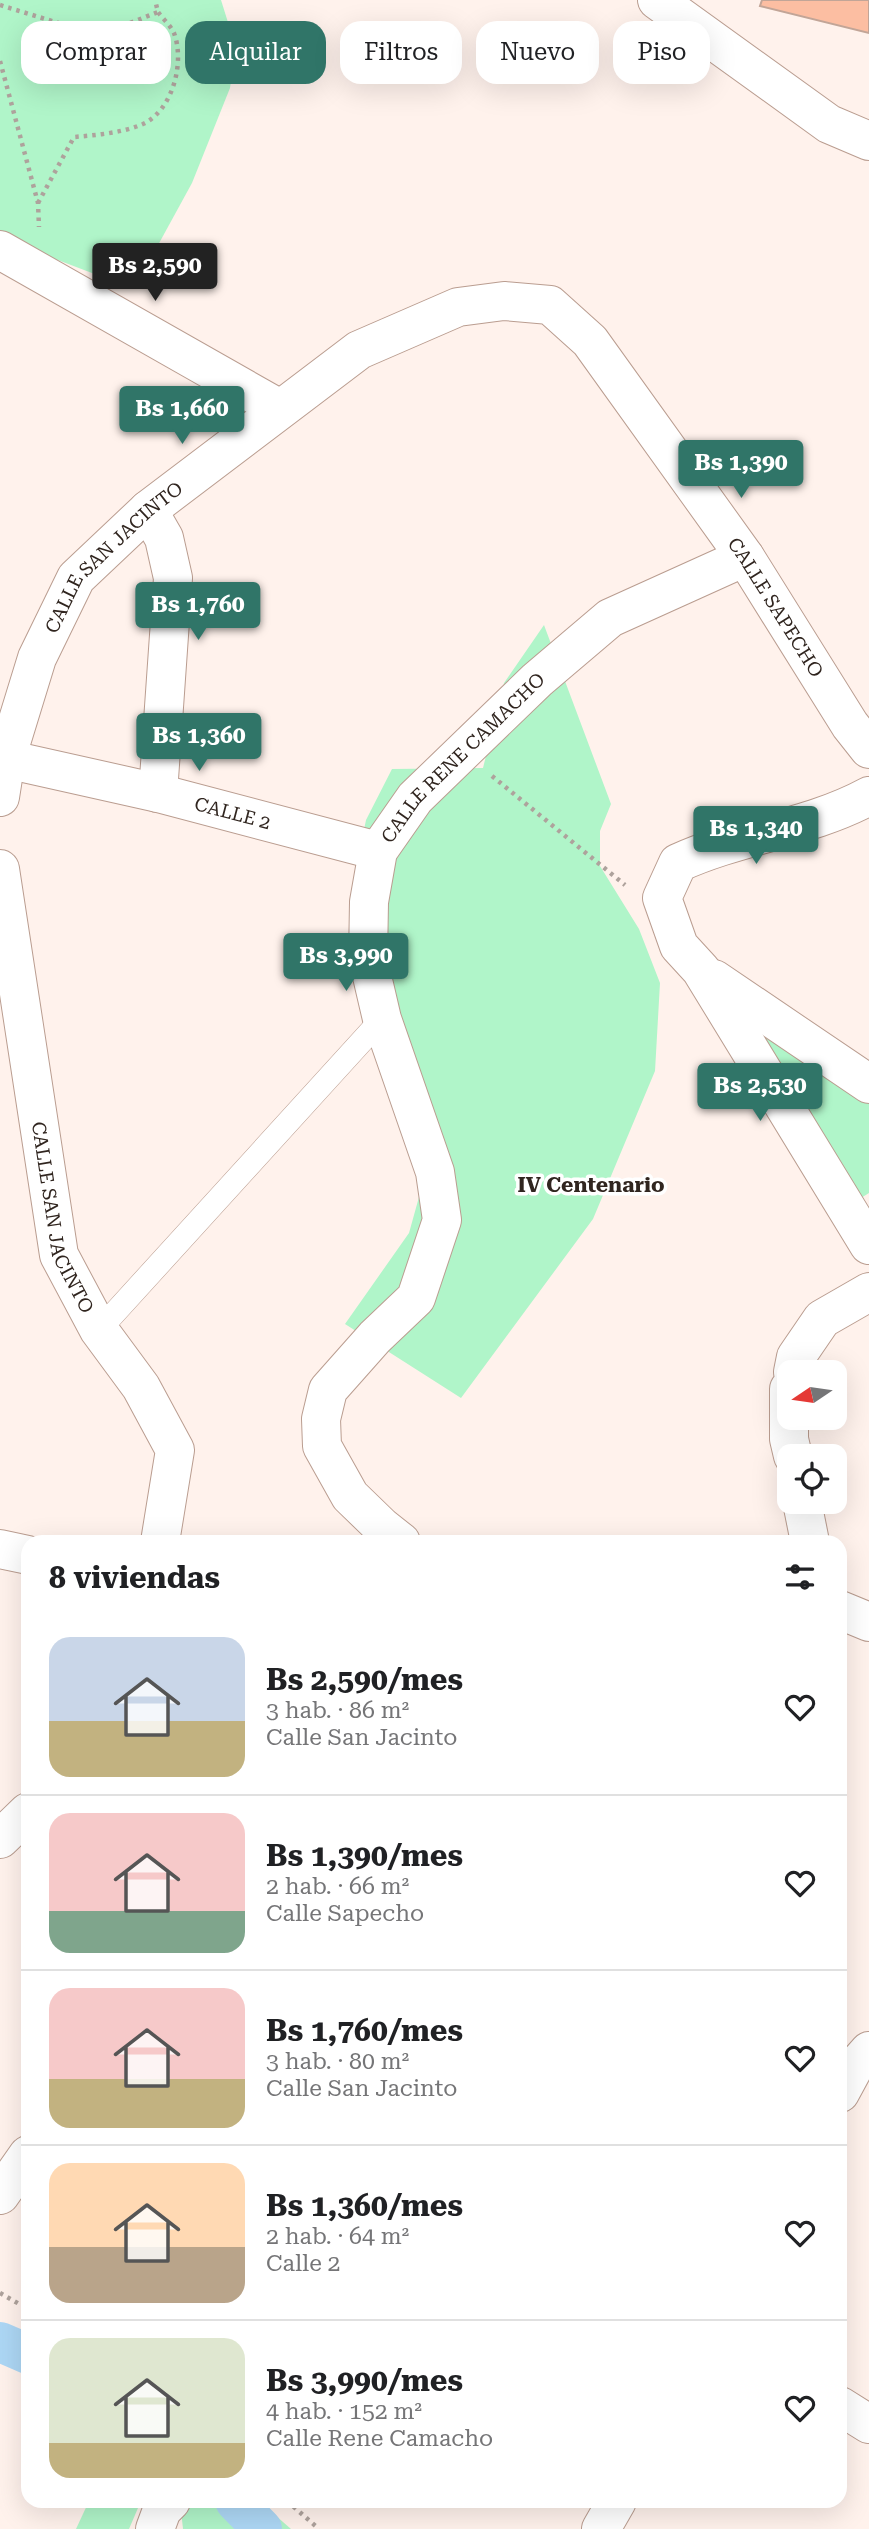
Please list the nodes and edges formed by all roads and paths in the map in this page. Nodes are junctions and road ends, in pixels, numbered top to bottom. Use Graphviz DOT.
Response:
graph roads {
  1 [pos="155,0"];
  2 [pos="657,0"];
  3 [pos="0,5"];
  4 [pos="158,12"];
  5 [pos="0,61"];
  6 [pos="869,141"];
  7 [pos="37,203"];
  8 [pos="0,250"];
  9 [pos="43,272"];
  10 [pos="550,305"];
  11 [pos="280,409"];
  12 [pos="148,510"];
  13 [pos="745,557"];
  14 [pos="869,749"];
  15 [pos="6,759"];
  16 [pos="483,769"];
  17 [pos="158,793"];
  18 [pos="869,796"];
  19 [pos="0,797"];
  20 [pos="378,851"];
  21 [pos="2,891"];
  22 [pos="662,898"];
  23 [pos="701,971"];
  24 [pos="382,1019"];
  25 [pos="869,1084"];
  26 [pos="869,1245"];
  27 [pos="869,1292"];
  28 [pos="99,1330"];
  29 [pos="795,1360"];
  30 [pos="804,1514"];
  31 [pos="161,1535"];
  32 [pos="392,1535"];
  33 [pos="809,1535"];
  34 [pos="0,1549"];
  35 [pos="21,1554"];
  36 [pos="847,1613"];
  37 [pos="869,1622"];
  38 [pos="21,1819"];
  39 [pos="0,1839"];
  40 [pos="869,2051"];
  41 [pos="847,2080"];
  42 [pos="21,2164"];
  43 [pos="0,2195"];
  44 [pos="0,2293"];
  45 [pos="21,2305"];
  46 [pos="847,2410"];
  47 [pos="869,2424"];
  48 [pos="164,2508"];
  49 [pos="295,2508"];
  50 [pos="613,2508"];
  51 [pos="155,2529"];
  52 [pos="319,2529"];
  53 [pos="601,2529"];
  1 -- 4 [label="path"];
  2 -- 6 [label="street"];
  3 -- 4 [label="path"];
  4 -- 7 [label="path"];
  5 -- 7 [label="path"];
  7 -- 9 [label="path"];
  8 -- 9 [label="street"];
  9 -- 11 [label="street"];
  10 -- 11 [label="street, CALLE SAN JACINTO"];
  10 -- 13 [label="street, CALLE SAPECHO"];
  11 -- 12 [label="street, CALLE SAN JACINTO"];
  12 -- 15 [label="street, CALLE SAN JACINTO"];
  12 -- 17 [label="street"];
  13 -- 14 [label="street, CALLE SAPECHO"];
  13 -- 20 [label="street, CALLE RENE CAMACHO"];
  15 -- 17 [label="street, CALLE 2"];
  15 -- 19 [label="street, CALLE SAN JACINTO"];
  16 -- 22 [label="path"];
  17 -- 20 [label="street, CALLE 2"];
  18 -- 22 [label="street"];
  20 -- 24 [label="street, CALLE RENE CAMACHO"];
  21 -- 28 [label="street, CALLE SAN JACINTO"];
  22 -- 23 [label="street"];
  23 -- 25 [label="street"];
  23 -- 26 [label="street"];
  24 -- 28 [label="lane"];
  24 -- 32 [label="street, CALLE RENE CAMACHO"];
  27 -- 29 [label="street"];
  28 -- 31 [label="street, CALLE SAN JACINTO"];
  30 -- 33 [label="street"];
  34 -- 35 [label="street"];
  36 -- 37 [label="street"];
  38 -- 39 [label="street"];
  40 -- 41 [label="street"];
  42 -- 43 [label="street"];
  44 -- 45 [label="path"];
  46 -- 47 [label="street"];
  48 -- 51 [label="street"];
  49 -- 52 [label="path"];
  50 -- 53 [label="street"];
}
